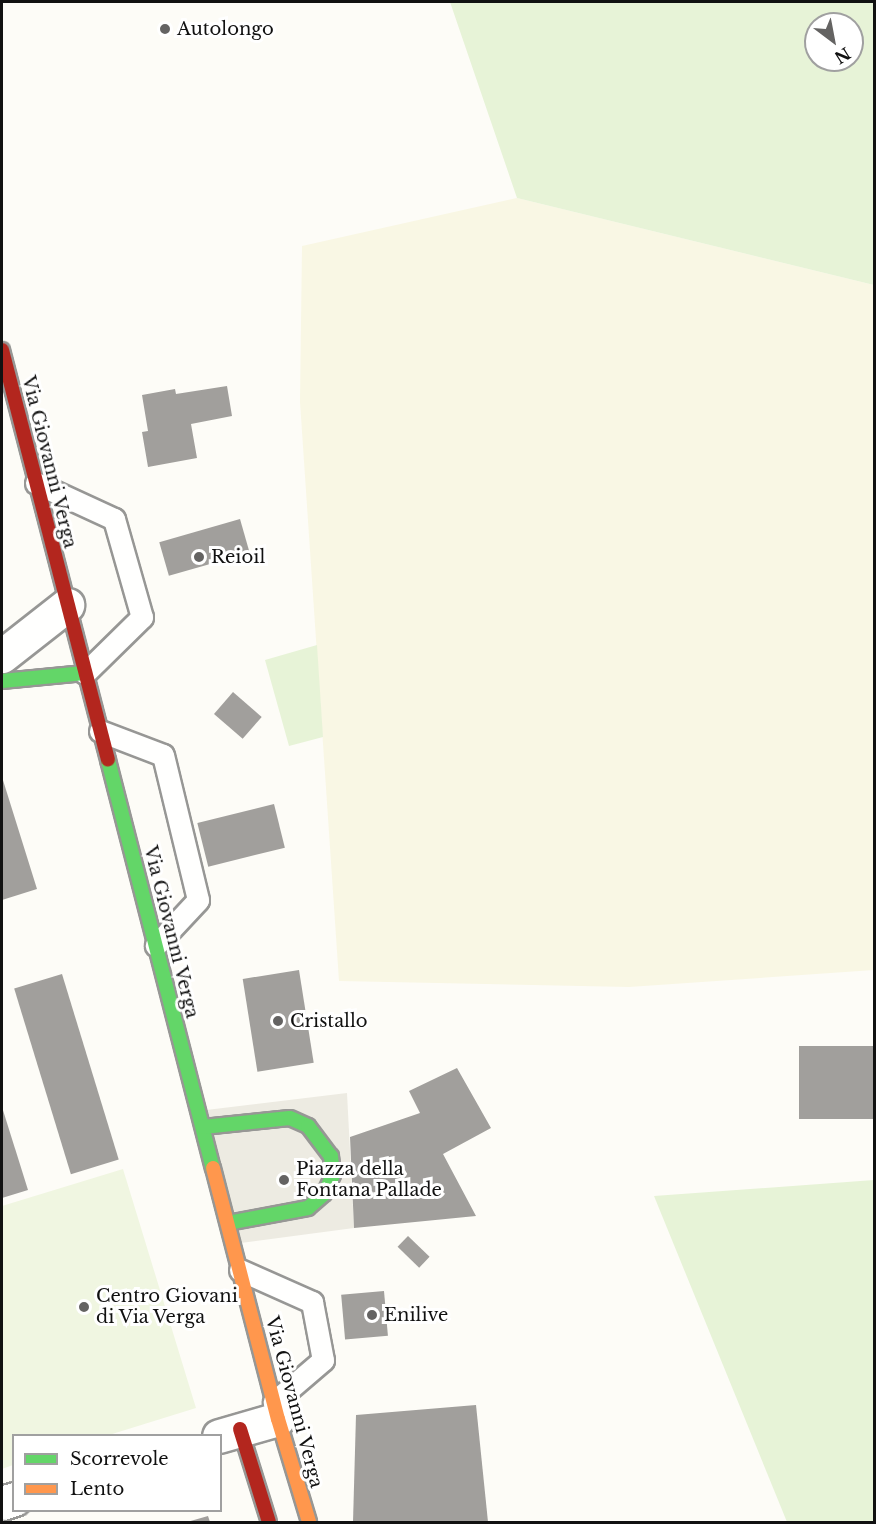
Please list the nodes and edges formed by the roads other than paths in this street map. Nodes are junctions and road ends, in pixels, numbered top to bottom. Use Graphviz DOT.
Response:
graph roads {
  1 [pos="2,350"];
  2 [pos="36,483"];
  3 [pos="67,605"];
  4 [pos="2,656"];
  5 [pos="86,673"];
  6 [pos="2,681"];
  7 [pos="100,730"];
  8 [pos="156,945"];
  9 [pos="203,1127"];
  10 [pos="228,1223"];
  11 [pos="240,1269"];
  12 [pos="276,1411"];
  13 [pos="230,1432"];
  14 [pos="269,1522"];
  15 [pos="309,1522"];
  1 -- 2 [label="street, Via Giovanni Verga"];
  2 -- 3 [label="street, Via Giovanni Verga"];
  2 -- 5 [label="lane"];
  3 -- 4 [label="street"];
  3 -- 5 [label="street, Via Giovanni Verga"];
  5 -- 6 [label="street"];
  5 -- 7 [label="street, Via Giovanni Verga"];
  7 -- 8 [label="street, Via Giovanni Verga"];
  7 -- 8 [label="lane"];
  8 -- 9 [label="street, Via Giovanni Verga"];
  9 -- 10 [label="street, Via Giovanni Verga"];
  9 -- 10 [label="street"];
  10 -- 11 [label="street, Via Giovanni Verga"];
  11 -- 12 [label="street, Via Giovanni Verga"];
  11 -- 12 [label="lane"];
  12 -- 13 [label="street"];
  12 -- 15 [label="street, Via Giovanni Verga"];
  13 -- 14 [label="street"];
}
